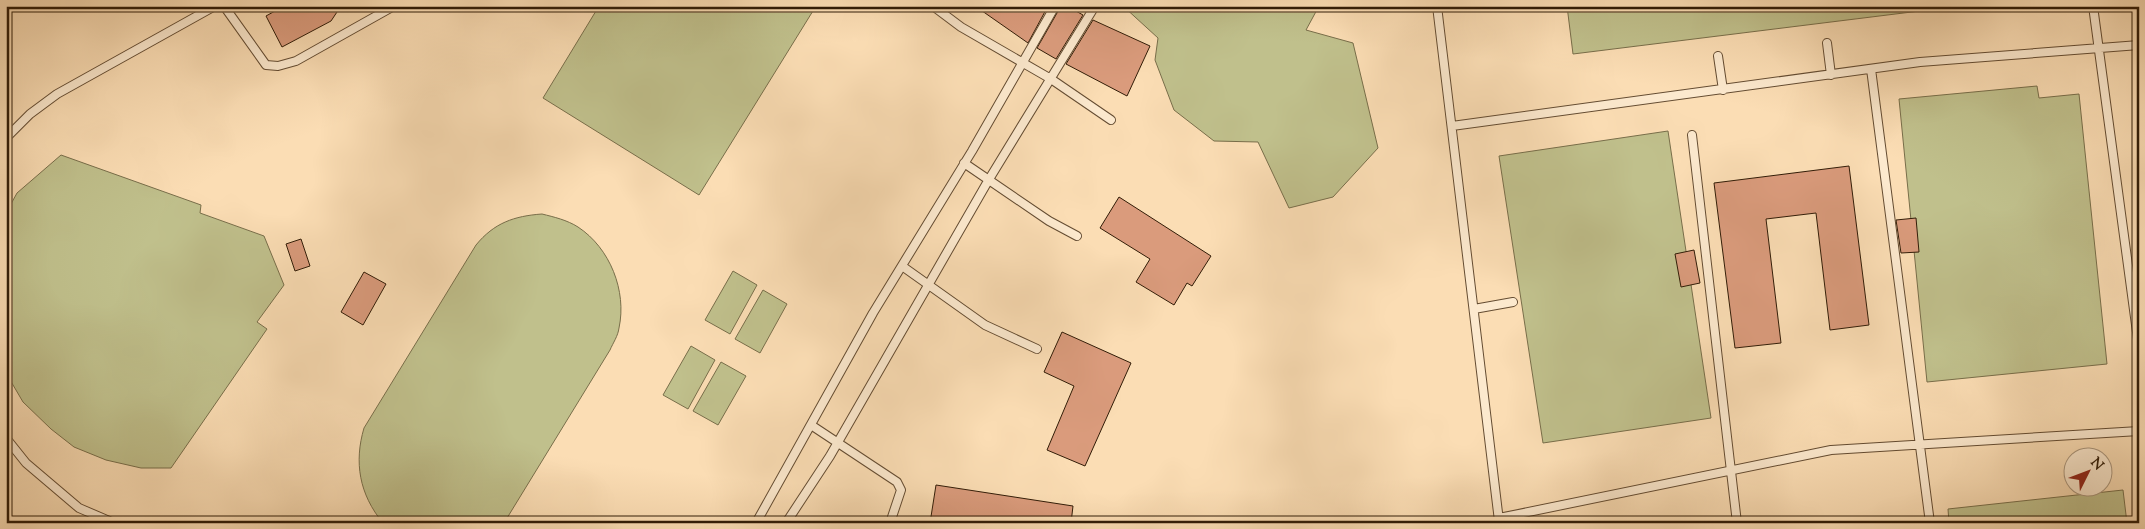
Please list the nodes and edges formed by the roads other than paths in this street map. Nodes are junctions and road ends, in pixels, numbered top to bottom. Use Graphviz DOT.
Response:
graph roads {
  1 [pos="215,6"];
  2 [pos="224,6"];
  3 [pos="933,6"];
  4 [pos="1055,6"];
  5 [pos="1094,6"];
  6 [pos="1437,6"];
  7 [pos="2093,6"];
  8 [pos="390,8"];
  9 [pos="1827,43"];
  10 [pos="2139,45"];
  11 [pos="2098,49"];
  12 [pos="1718,56"];
  13 [pos="1022,63"];
  14 [pos="1871,69"];
  15 [pos="1831,74"];
  16 [pos="1051,79"];
  17 [pos="1723,90"];
  18 [pos="1111,120"];
  19 [pos="1452,126"];
  20 [pos="1692,135"];
  21 [pos="6,138"];
  22 [pos="964,163"];
  23 [pos="988,181"];
  24 [pos="1077,236"];
  25 [pos="902,266"];
  26 [pos="928,285"];
  27 [pos="1513,302"];
  28 [pos="1474,309"];
  29 [pos="2139,346"];
  30 [pos="1037,349"];
  31 [pos="811,425"];
  32 [pos="2139,431"];
  33 [pos="6,438"];
  34 [pos="838,443"];
  35 [pos="1921,446"];
  36 [pos="1731,469"];
  37 [pos="1499,520"];
  38 [pos="114,523"];
  39 [pos="756,523"];
  40 [pos="786,523"];
  41 [pos="890,523"];
  42 [pos="1737,523"];
  43 [pos="1930,523"];
  1 -- 21 [label="lane"];
  2 -- 8 [label="lane"];
  3 -- 13 [label="lane"];
  4 -- 13 [label="lane"];
  5 -- 16 [label="lane"];
  6 -- 19 [label="lane"];
  7 -- 11 [label="lane"];
  9 -- 15 [label="lane"];
  10 -- 11 [label="lane"];
  11 -- 14 [label="lane"];
  11 -- 29 [label="lane"];
  12 -- 17 [label="lane"];
  13 -- 16 [label="lane"];
  13 -- 22 [label="lane"];
  14 -- 15 [label="lane"];
  14 -- 35 [label="lane"];
  15 -- 17 [label="lane"];
  16 -- 18 [label="lane"];
  16 -- 23 [label="lane"];
  17 -- 19 [label="lane"];
  19 -- 28 [label="lane"];
  20 -- 36 [label="lane"];
  22 -- 23 [label="lane"];
  22 -- 25 [label="lane"];
  23 -- 24 [label="lane"];
  23 -- 26 [label="lane"];
  25 -- 26 [label="lane"];
  25 -- 31 [label="lane"];
  26 -- 30 [label="lane"];
  26 -- 34 [label="lane"];
  27 -- 28 [label="lane"];
  28 -- 37 [label="lane"];
  31 -- 34 [label="lane"];
  31 -- 39 [label="lane"];
  32 -- 35 [label="lane"];
  33 -- 38 [label="lane"];
  34 -- 40 [label="lane"];
  34 -- 41 [label="lane"];
  35 -- 36 [label="lane"];
  35 -- 43 [label="lane"];
  36 -- 37 [label="lane"];
  36 -- 42 [label="lane"];
}
